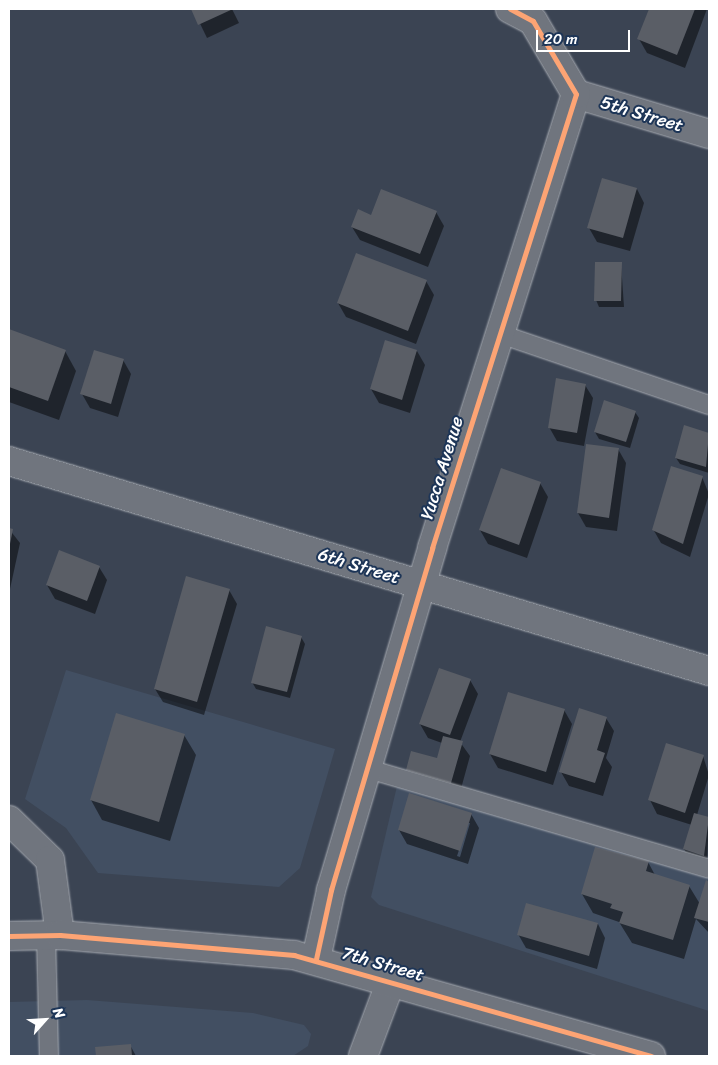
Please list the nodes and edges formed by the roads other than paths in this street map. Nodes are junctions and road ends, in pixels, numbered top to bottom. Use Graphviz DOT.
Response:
graph roads {
  1 [pos="510,9"];
  2 [pos="576,94"];
  3 [pos="709,134"];
  4 [pos="497,333"];
  5 [pos="709,405"];
  6 [pos="9,461"];
  7 [pos="422,585"];
  8 [pos="709,671"];
  9 [pos="368,769"];
  10 [pos="9,820"];
  11 [pos="709,868"];
  12 [pos="53,935"];
  13 [pos="9,936"];
  14 [pos="316,959"];
  15 [pos="391,980"];
  16 [pos="49,1056"];
  17 [pos="363,1056"];
  18 [pos="652,1056"];
  1 -- 2 [label="street"];
  2 -- 3 [label="street, 5th Street"];
  2 -- 4 [label="street, Yucca Avenue"];
  4 -- 5 [label="lane"];
  4 -- 7 [label="street, Yucca Avenue"];
  6 -- 7 [label="street, 6th Street"];
  7 -- 8 [label="street, 6th Street"];
  7 -- 9 [label="street, Yucca Avenue"];
  9 -- 11 [label="lane"];
  9 -- 14 [label="street, Yucca Avenue"];
  10 -- 12 [label="street"];
  12 -- 13 [label="street, 7th Street"];
  12 -- 14 [label="street, 7th Street"];
  12 -- 16 [label="lane"];
  14 -- 15 [label="street, 7th Street"];
  15 -- 17 [label="street"];
  15 -- 18 [label="street, 7th Street"];
}
